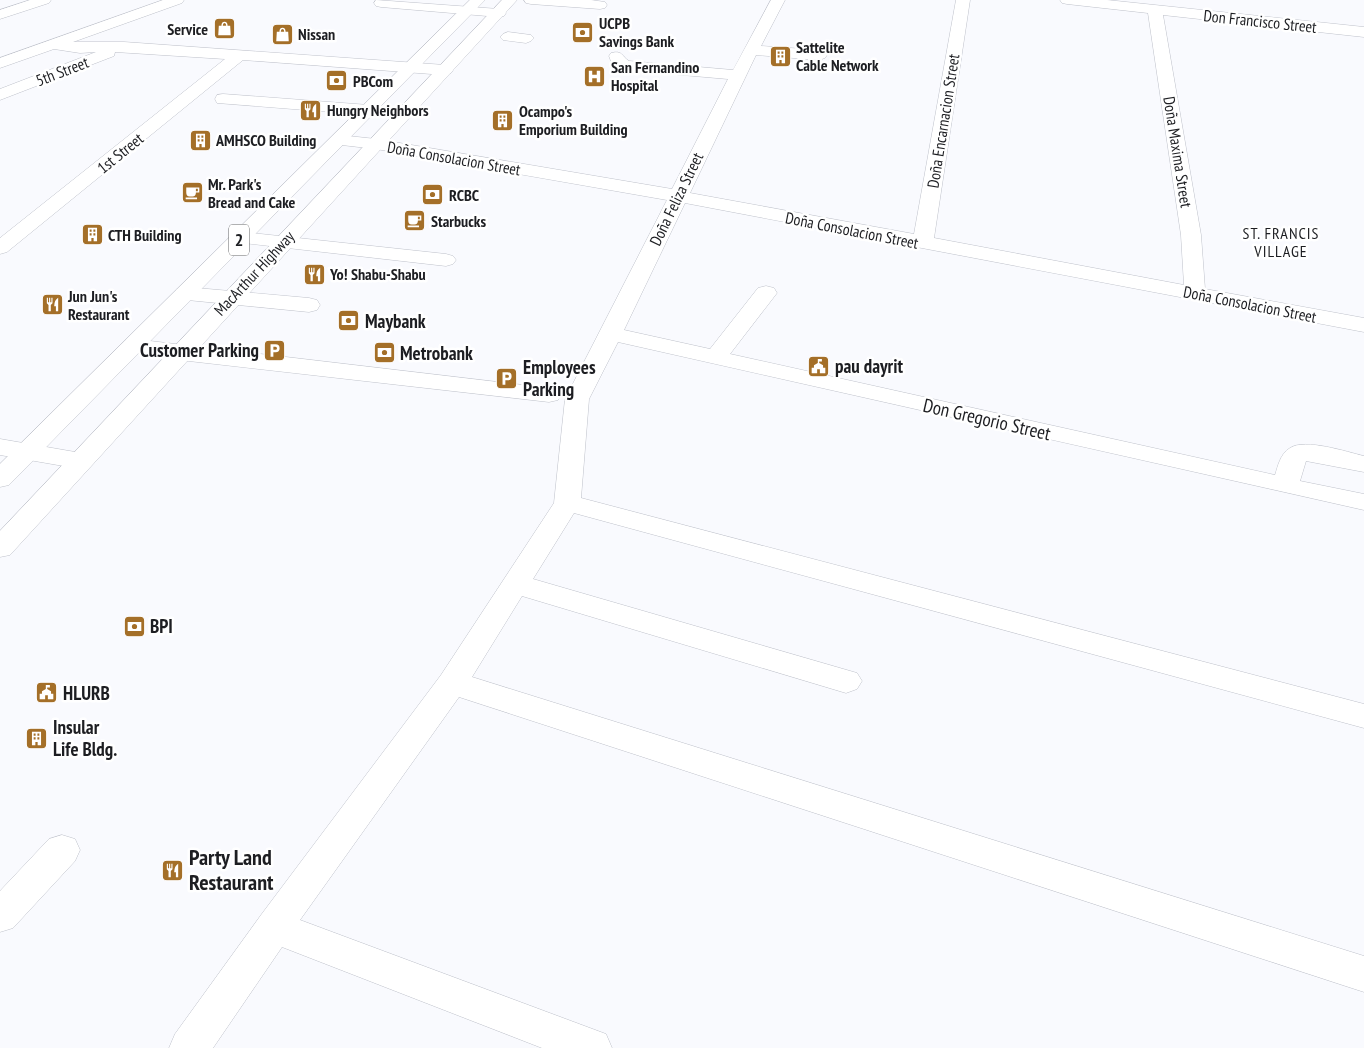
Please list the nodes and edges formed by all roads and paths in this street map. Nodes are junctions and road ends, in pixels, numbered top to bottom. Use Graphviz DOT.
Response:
graph roads {
  1 [pos="44,0"];
  2 [pos="177,0"];
  3 [pos="418,0"];
  4 [pos="532,0"];
  5 [pos="778,0"];
  6 [pos="963,0"];
  7 [pos="1068,0"];
  8 [pos="380,3"];
  9 [pos="473,5"];
  10 [pos="600,5"];
  11 [pos="505,6"];
  12 [pos="1155,10"];
  13 [pos="0,15"];
  14 [pos="1363,33"];
  15 [pos="508,37"];
  16 [pos="526,38"];
  17 [pos="52,44"];
  18 [pos="124,47"];
  19 [pos="751,50"];
  20 [pos="819,55"];
  21 [pos="239,56"];
  22 [pos="617,56"];
  23 [pos="264,58"];
  24 [pos="0,63"];
  25 [pos="409,68"];
  26 [pos="445,70"];
  27 [pos="245,74"];
  28 [pos="738,75"];
  29 [pos="0,95"];
  30 [pos="223,99"];
  31 [pos="369,110"];
  32 [pos="339,140"];
  33 [pos="376,144"];
  34 [pos="677,196"];
  35 [pos="242,238"];
  36 [pos="5,240"];
  37 [pos="283,243"];
  38 [pos="923,243"];
  39 [pos="446,260"];
  40 [pos="766,293"];
  41 [pos="185,294"];
  42 [pos="1195,294"];
  43 [pos="231,298"];
  44 [pos="309,305"];
  45 [pos="1364,325"];
  46 [pos="611,334"];
  47 [pos="133,346"];
  48 [pos="180,353"];
  49 [pos="715,358"];
  50 [pos="563,397"];
  51 [pos="0,447"];
  52 [pos="28,451"];
  53 [pos="81,461"];
  54 [pos="1364,464"];
  55 [pos="0,480"];
  56 [pos="1286,486"];
  57 [pos="1364,502"];
  58 [pos="567,503"];
  59 [pos="0,548"];
  60 [pos="515,584"];
  61 [pos="846,681"];
  62 [pos="452,682"];
  63 [pos="1364,716"];
  64 [pos="62,850"];
  65 [pos="0,916"];
  66 [pos="274,927"];
  67 [pos="1364,974"];
  68 [pos="189,1048"];
  69 [pos="592,1048"];
  1 -- 13 [label="main road"];
  2 -- 17 [label="main road"];
  3 -- 9 [label="main road"];
  4 -- 10 [label="main road"];
  5 -- 19 [label="main road, Doña Feliza Street"];
  6 -- 38 [label="main road, Doña Encarnacion Street"];
  7 -- 12 [label="main road, Don Francisco Street"];
  8 -- 9 [label="main road"];
  9 -- 11 [label="main road"];
  9 -- 25 [label="main road, MacArthur Highway / 2"];
  11 -- 26 [label="main road, MacArthur Highway / 2"];
  12 -- 14 [label="main road, Don Francisco Street"];
  12 -- 42 [label="main road, Doña Maxima Street"];
  15 -- 16 [label="main road"];
  17 -- 18 [label="main road"];
  17 -- 24 [label="main road"];
  18 -- 21 [label="main road"];
  18 -- 29 [label="main road, 5th Street"];
  19 -- 20 [label="main road"];
  19 -- 28 [label="main road, Doña Feliza Street"];
  21 -- 23 [label="main road"];
  21 -- 36 [label="main road, 1st Street"];
  22 -- 28 [label="main road"];
  23 -- 25 [label="main road"];
  23 -- 27 [label="main road"];
  25 -- 26 [label="main road"];
  25 -- 31 [label="main road, MacArthur Highway / 2"];
  26 -- 33 [label="main road, MacArthur Highway / 2"];
  28 -- 34 [label="main road, Doña Feliza Street"];
  30 -- 31 [label="main road"];
  31 -- 32 [label="main road, MacArthur Highway / 2"];
  32 -- 33 [label="main road, Doña Consolacion Street"];
  32 -- 35 [label="main road, MacArthur Highway / 2"];
  33 -- 34 [label="main road, Doña Consolacion Street"];
  33 -- 37 [label="main road, MacArthur Highway / 2"];
  34 -- 38 [label="main road, Doña Consolacion Street"];
  34 -- 46 [label="main road, Doña Feliza Street"];
  35 -- 37 [label="main road"];
  35 -- 41 [label="main road, MacArthur Highway / 2"];
  37 -- 39 [label="main road"];
  37 -- 43 [label="main road, MacArthur Highway / 2"];
  38 -- 42 [label="main road, Doña Consolacion Street"];
  40 -- 49 [label="main road"];
  41 -- 43 [label="main road"];
  41 -- 47 [label="main road, MacArthur Highway / 2"];
  42 -- 45 [label="main road, Doña Consolacion Street"];
  43 -- 44 [label="main road"];
  43 -- 48 [label="main road, MacArthur Highway / 2"];
  46 -- 49 [label="main road, Don Gregorio Street"];
  46 -- 50 [label="main road, Doña Feliza Street"];
  47 -- 48 [label="main road"];
  47 -- 52 [label="main road, MacArthur Highway / 2"];
  48 -- 50 [label="main road"];
  48 -- 53 [label="main road, MacArthur Highway / 2"];
  49 -- 56 [label="main road, Don Gregorio Street"];
  50 -- 58 [label="main road"];
  51 -- 52 [label="main road"];
  52 -- 53 [label="main road"];
  52 -- 55 [label="main road, MacArthur Highway / 2"];
  53 -- 59 [label="main road, MacArthur Highway / 2"];
  54 -- 56 [label="main road"];
  56 -- 57 [label="main road, Don Gregorio Street"];
  58 -- 60 [label="main road"];
  58 -- 63 [label="main road"];
  60 -- 61 [label="main road"];
  60 -- 62 [label="main road"];
  62 -- 66 [label="main road"];
  62 -- 67 [label="main road"];
  64 -- 65 [label="main road"];
  66 -- 68 [label="main road"];
  66 -- 69 [label="main road"];
}
